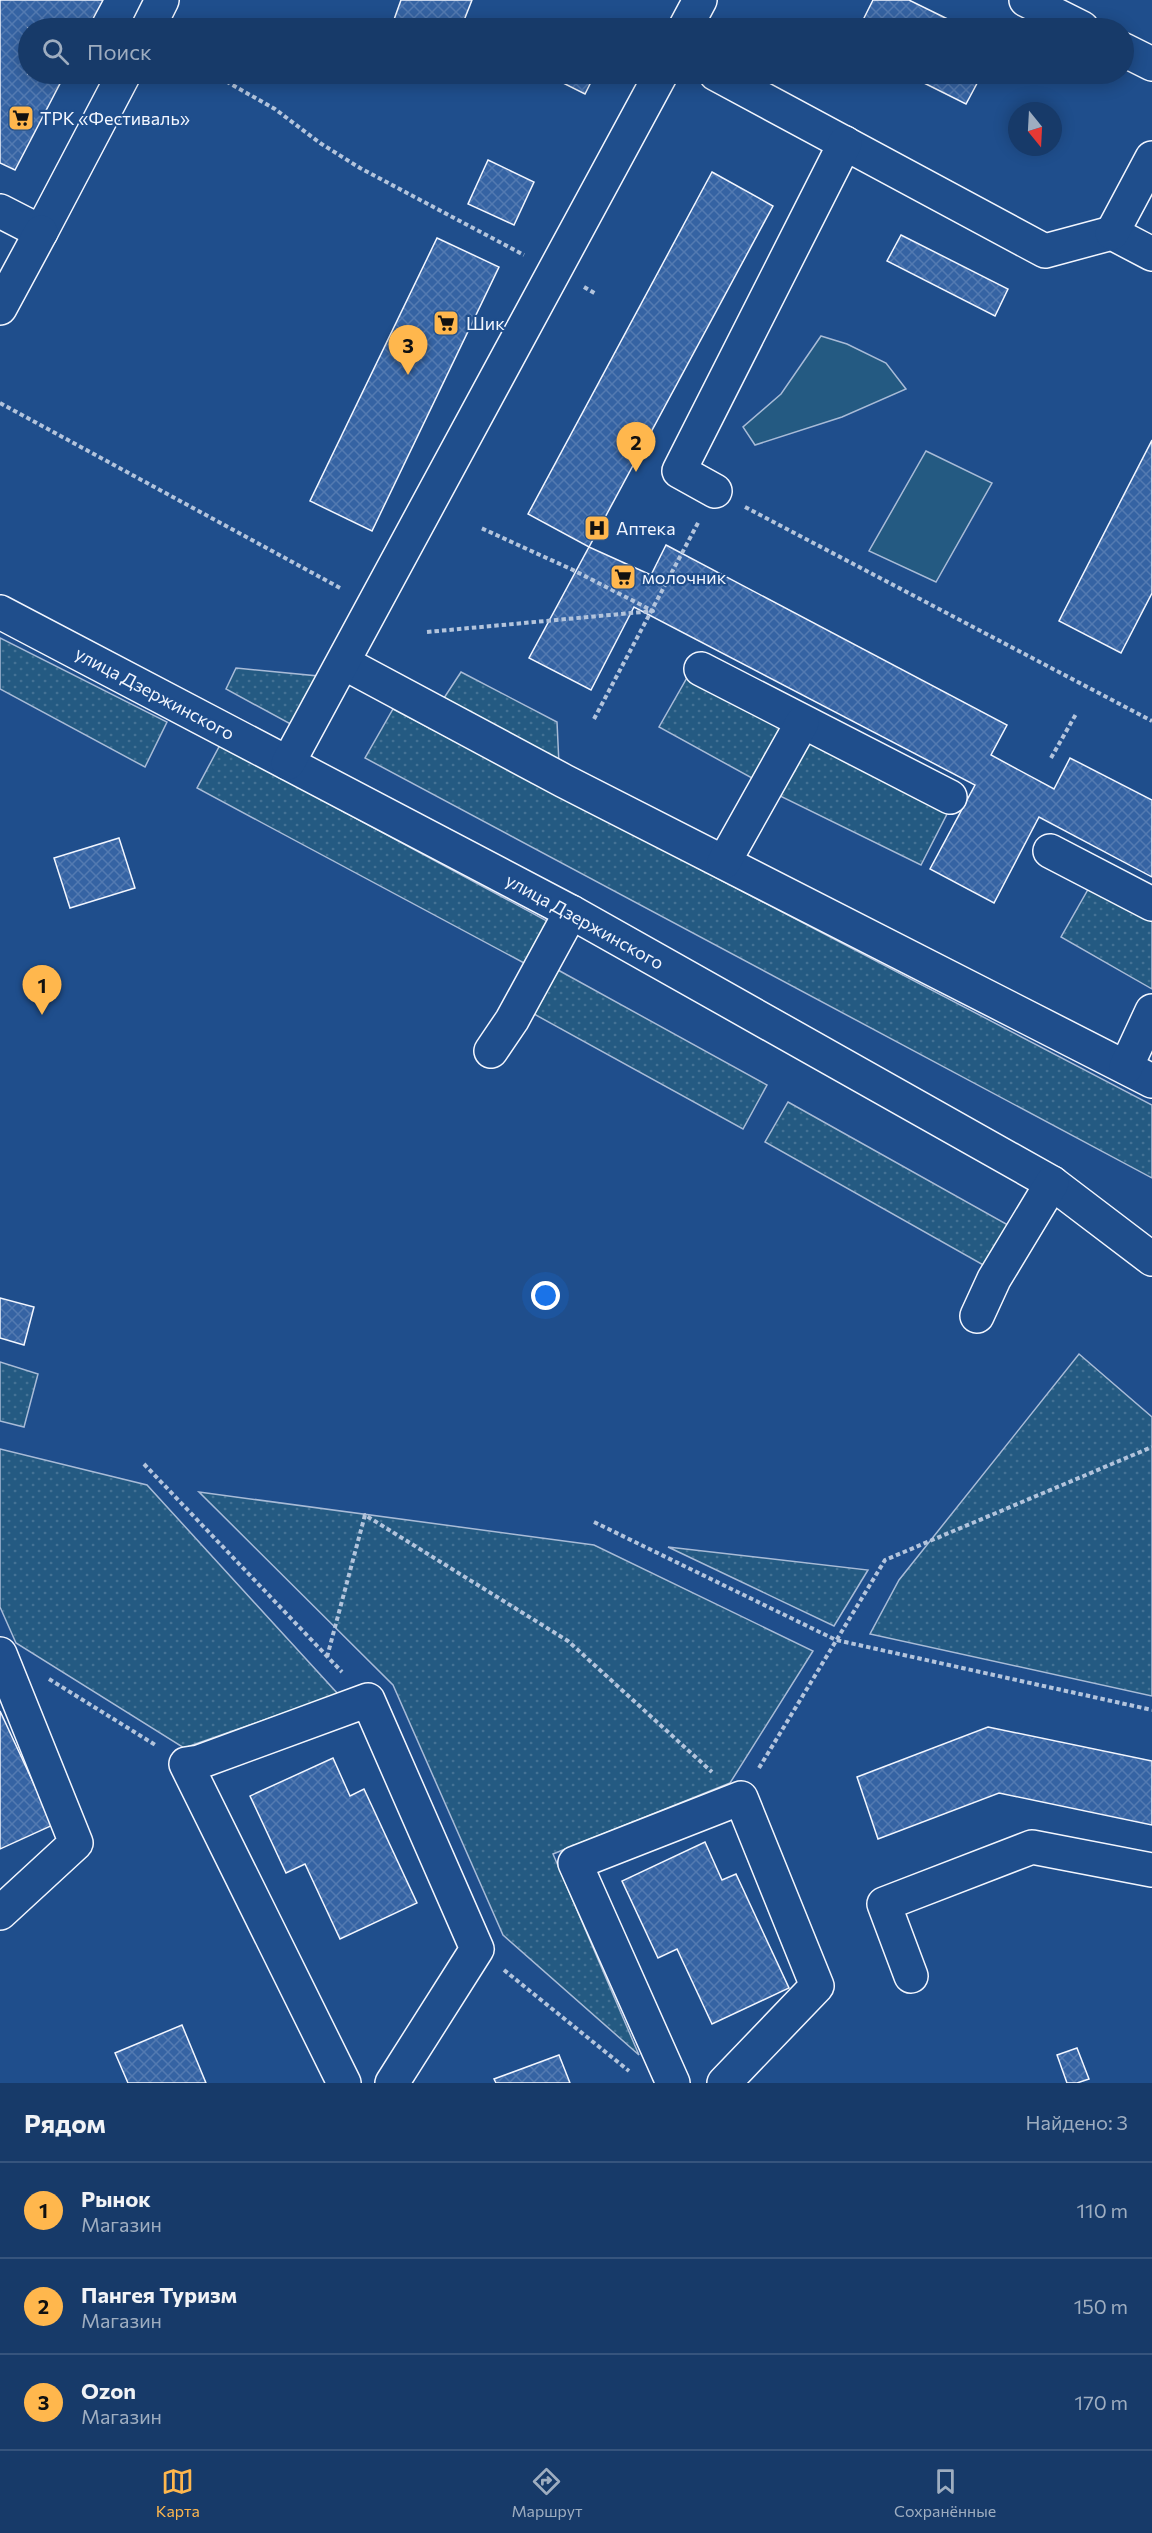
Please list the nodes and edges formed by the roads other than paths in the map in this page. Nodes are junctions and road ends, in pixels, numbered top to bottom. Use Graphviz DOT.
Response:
graph roads {
  1 [pos="162,0"];
  2 [pos="700,0"];
  3 [pos="1026,0"];
  4 [pos="153,18"];
  5 [pos="690,18"];
  6 [pos="1062,18"];
  7 [pos="1134,55"];
  8 [pos="1152,64"];
  9 [pos="119,84"];
  10 [pos="656,84"];
  11 [pos="735,84"];
  12 [pos="845,142"];
  13 [pos="1152,158"];
  14 [pos="0,211"];
  15 [pos="41,232"];
  16 [pos="1112,233"];
  17 [pos="1152,254"];
  18 [pos="0,308"];
  19 [pos="715,491"];
  20 [pos="0,612"];
  21 [pos="344,663"];
  22 [pos="701,669"];
  23 [pos="802,723"];
  24 [pos="288,762"];
  25 [pos="950,796"];
  26 [pos="1050,851"];
  27 [pos="724,862"];
  28 [pos="1152,904"];
  29 [pos="571,912"];
  30 [pos="1152,1011"];
  31 [pos="492,1052"];
  32 [pos="1139,1074"];
  33 [pos="1052,1184"];
  34 [pos="1152,1259"];
  35 [pos="977,1316"];
  36 [pos="0,1654"];
  37 [pos="1152,1870"];
  38 [pos="0,1912"];
  39 [pos="911,1976"];
  40 [pos="344,2083"];
  41 [pos="392,2083"];
  42 [pos="673,2083"];
  43 [pos="724,2083"];
  1 -- 4 [label="street"];
  2 -- 5 [label="street"];
  3 -- 6 [label="street"];
  7 -- 8 [label="street"];
  9 -- 15 [label="street"];
  10 -- 21 [label="street"];
  11 -- 12 [label="street"];
  12 -- 16 [label="street"];
  12 -- 19 [label="street"];
  13 -- 16 [label="street"];
  14 -- 15 [label="street"];
  15 -- 18 [label="street"];
  16 -- 17 [label="street"];
  20 -- 24 [label="street, улица Дзержинского"];
  21 -- 24 [label="street"];
  21 -- 27 [label="street"];
  22 -- 23 [label="street"];
  23 -- 25 [label="street"];
  23 -- 27 [label="street"];
  24 -- 29 [label="street, улица Дзержинского"];
  26 -- 28 [label="street"];
  27 -- 32 [label="street"];
  29 -- 31 [label="street"];
  29 -- 33 [label="street, улица Дзержинского"];
  30 -- 32 [label="street"];
  33 -- 34 [label="street, улица Дзержинского"];
  33 -- 35 [label="street"];
  36 -- 38 [label="street"];
  37 -- 39 [label="street"];
  40 -- 41 [label="street"];
  42 -- 43 [label="street"];
}
